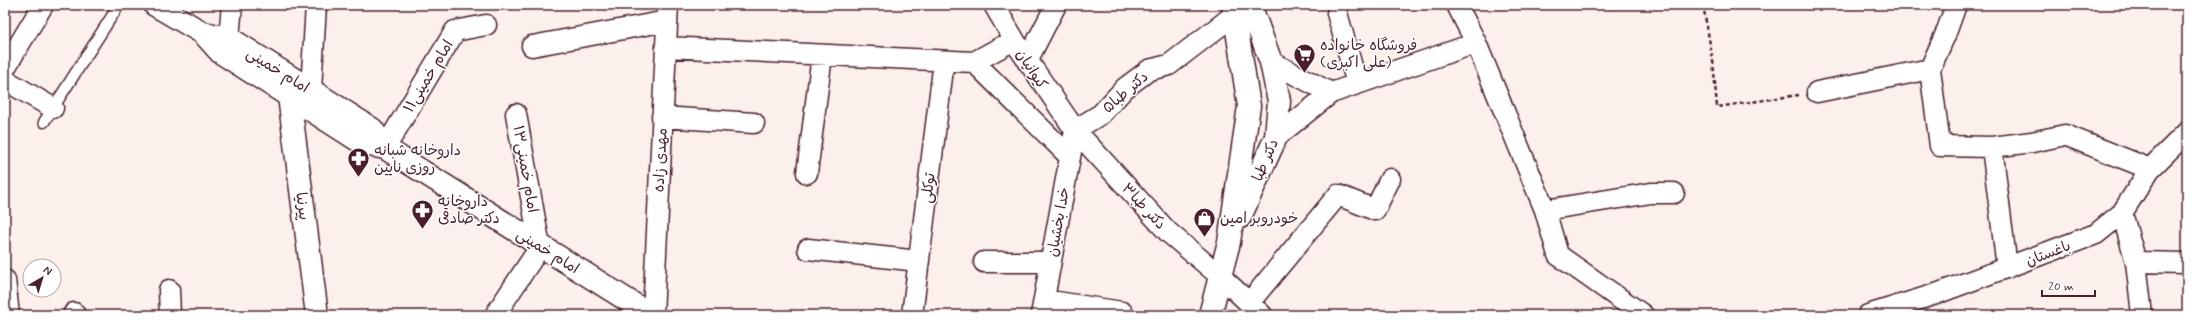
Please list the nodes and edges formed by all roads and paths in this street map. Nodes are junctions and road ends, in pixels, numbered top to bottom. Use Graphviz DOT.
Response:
graph roads {
  1 [pos="44,5"];
  2 [pos="119,5"];
  3 [pos="155,5"];
  4 [pos="232,5"];
  5 [pos="316,5"];
  6 [pos="994,5"];
  7 [pos="1056,5"];
  8 [pos="1458,5"];
  9 [pos="1703,5"];
  10 [pos="1956,5"];
  11 [pos="1239,8"];
  12 [pos="667,13"];
  13 [pos="1337,13"];
  14 [pos="486,25"];
  15 [pos="202,33"];
  16 [pos="229,38"];
  17 [pos="1014,40"];
  18 [pos="1476,44"];
  19 [pos="532,46"];
  20 [pos="666,47"];
  21 [pos="822,55"];
  22 [pos="1027,60"];
  23 [pos="944,61"];
  24 [pos="974,62"];
  25 [pos="1271,62"];
  26 [pos="5,68"];
  27 [pos="1930,69"];
  28 [pos="5,80"];
  29 [pos="1357,84"];
  30 [pos="311,90"];
  31 [pos="1817,92"];
  32 [pos="1331,93"];
  33 [pos="289,96"];
  34 [pos="1279,101"];
  35 [pos="1249,106"];
  36 [pos="516,114"];
  37 [pos="48,115"];
  38 [pos="662,117"];
  39 [pos="754,123"];
  40 [pos="1075,130"];
  41 [pos="2187,132"];
  42 [pos="1276,137"];
  43 [pos="1992,147"];
  44 [pos="385,148"];
  45 [pos="1070,157"];
  46 [pos="2150,169"];
  47 [pos="807,173"];
  48 [pos="1390,179"];
  49 [pos="1674,193"];
  50 [pos="1545,210"];
  51 [pos="2122,213"];
  52 [pos="1229,242"];
  53 [pos="540,247"];
  54 [pos="808,249"];
  55 [pos="919,262"];
  56 [pos="984,262"];
  57 [pos="1051,262"];
  58 [pos="2136,262"];
  59 [pos="2187,263"];
  60 [pos="2007,268"];
  61 [pos="1220,276"];
  62 [pos="5,280"];
  63 [pos="169,290"];
  64 [pos="1042,308"];
  65 [pos="1255,309"];
  66 [pos="1122,312"];
  67 [pos="9,315"];
  68 [pos="170,315"];
  69 [pos="317,315"];
  70 [pos="496,315"];
  71 [pos="652,315"];
  72 [pos="912,315"];
  73 [pos="1210,315"];
  74 [pos="1643,315"];
  75 [pos="1868,315"];
  76 [pos="2142,315"];
  1 -- 26 [label="street"];
  2 -- 37 [label="lane"];
  3 -- 15 [label="main road, امام خمینی"];
  4 -- 16 [label="street"];
  5 -- 30 [label="street"];
  6 -- 17 [label="street, کیوانیان"];
  7 -- 22 [label="street"];
  8 -- 18 [label="street"];
  9 -- 31 [label="path"];
  10 -- 27 [label="street"];
  11 -- 25 [label="main road, دکتر طبا"];
  11 -- 35 [label="main road, دکتر طبا"];
  11 -- 40 [label="street, دکتر طبا۵"];
  12 -- 19 [label="street"];
  12 -- 20 [label="street, مهدی زاده"];
  13 -- 29 [label="street"];
  14 -- 44 [label="street, امام خمینی۱۱"];
  15 -- 16 [label="main road, امام خمینی"];
  15 -- 33 [label="main road, امام خمینی"];
  16 -- 30 [label="main road, امام خمینی"];
  17 -- 22 [label="street, کیوانیان"];
  17 -- 24 [label="street"];
  18 -- 29 [label="street"];
  18 -- 50 [label="street"];
  20 -- 21 [label="street"];
  20 -- 38 [label="street, مهدی زاده"];
  21 -- 23 [label="street"];
  21 -- 47 [label="street"];
  22 -- 40 [label="street, کیوانیان"];
  23 -- 24 [label="street"];
  23 -- 55 [label="street, توکلی"];
  24 -- 45 [label="street"];
  25 -- 32 [label="street"];
  25 -- 34 [label="main road, دکتر طبا"];
  27 -- 31 [label="street"];
  27 -- 43 [label="street"];
  28 -- 37 [label="street"];
  29 -- 32 [label="street"];
  30 -- 44 [label="main road, امام خمینی"];
  32 -- 42 [label="street"];
  33 -- 44 [label="main road, امام خمینی"];
  33 -- 69 [label="main road, پیرنیا"];
  34 -- 35 [label="main road"];
  34 -- 42 [label="main road, دکتر طبا"];
  35 -- 52 [label="main road, دکتر طبا"];
  36 -- 53 [label="street, امام خمینی۱۳"];
  38 -- 39 [label="street"];
  38 -- 71 [label="street, مهدی زاده"];
  40 -- 45 [label="street, خدا بخشیان"];
  40 -- 61 [label="street, دکتر طبا۳"];
  41 -- 46 [label="street, باغستان"];
  42 -- 52 [label="main road, دکتر طبا"];
  43 -- 46 [label="street"];
  43 -- 60 [label="street"];
  44 -- 53 [label="main road, امام خمینی"];
  45 -- 57 [label="street, خدا بخشیان"];
  46 -- 51 [label="street, باغستان"];
  48 -- 65 [label="street"];
  49 -- 50 [label="street"];
  50 -- 74 [label="street"];
  51 -- 58 [label="street"];
  51 -- 60 [label="street, باغستان"];
  52 -- 61 [label="main road, دکتر طبا"];
  53 -- 70 [label="street"];
  53 -- 71 [label="main road, امام خمینی"];
  54 -- 55 [label="street"];
  55 -- 72 [label="street, توکلی"];
  56 -- 57 [label="street"];
  57 -- 64 [label="street, خدا بخشیان"];
  58 -- 59 [label="street"];
  58 -- 76 [label="street"];
  60 -- 75 [label="street, باغستان"];
  61 -- 65 [label="street, دکتر طبا۳"];
  61 -- 73 [label="main road, دکتر طبا"];
  62 -- 67 [label="street"];
  63 -- 68 [label="street"];
  64 -- 66 [label="street"];
}
